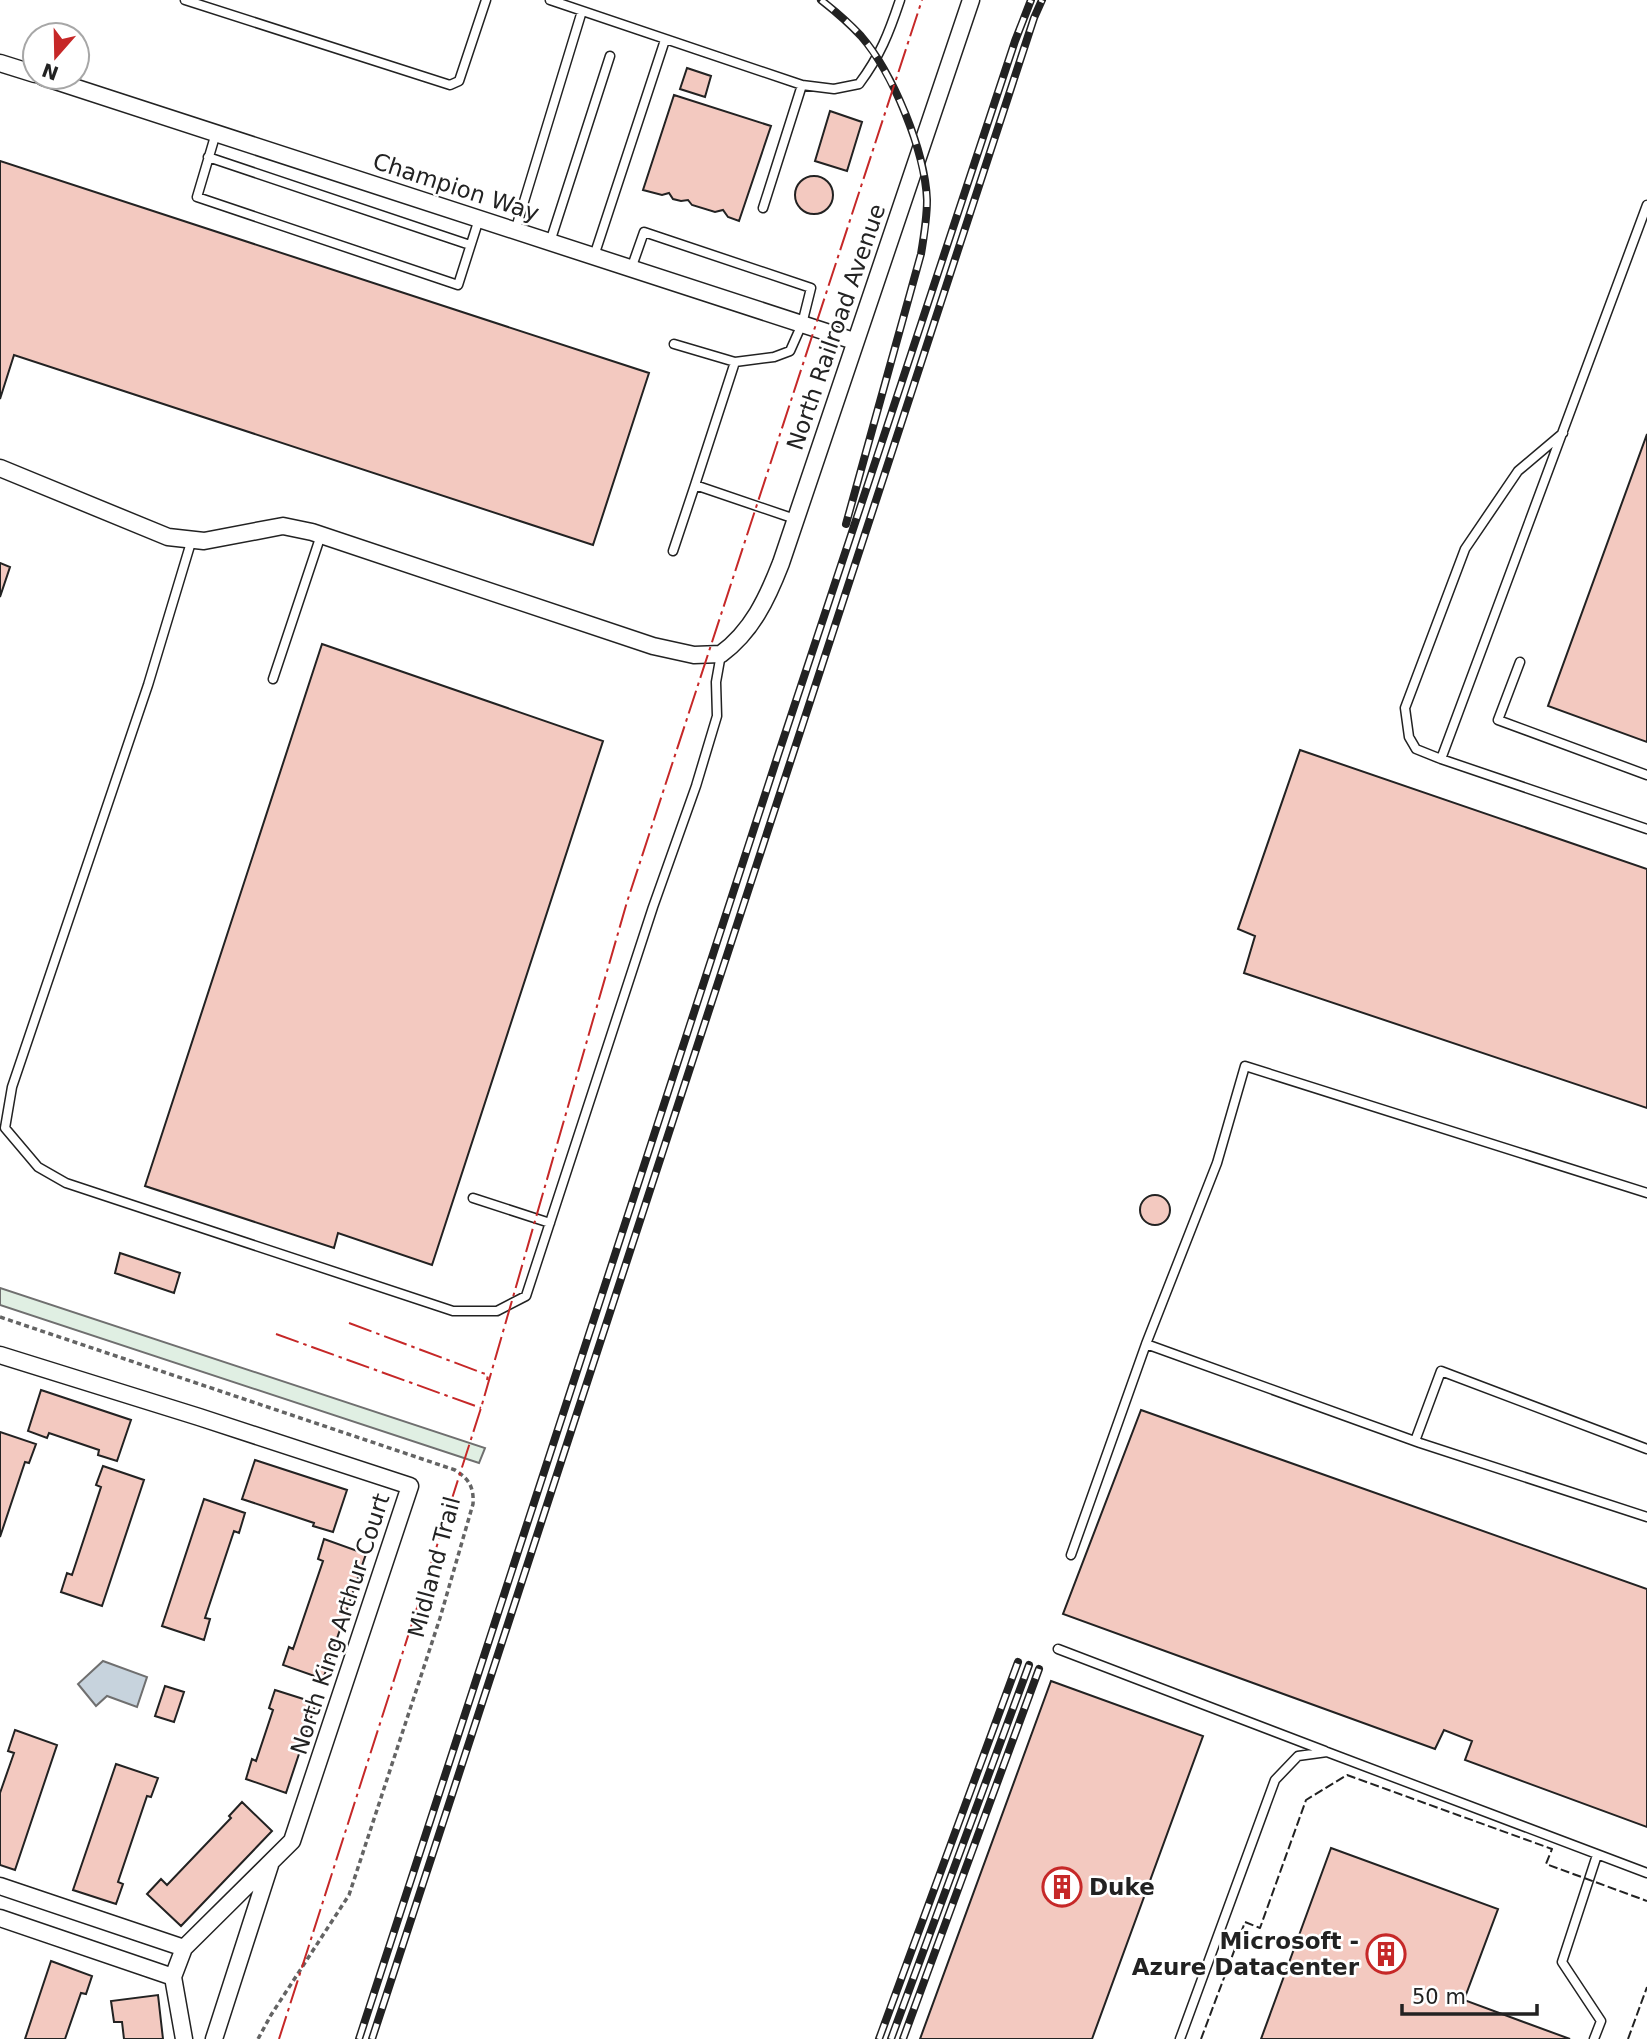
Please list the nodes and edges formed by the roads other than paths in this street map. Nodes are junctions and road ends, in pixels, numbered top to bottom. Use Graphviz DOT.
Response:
graph roads {
  1 [pos="185,0"];
  2 [pos="486,0"];
  3 [pos="550,0"];
  4 [pos="900,0"];
  5 [pos="971,0"];
  6 [pos="582,10"];
  7 [pos="664,40"];
  8 [pos="610,57"];
  9 [pos="0,63"];
  10 [pos="21,70"];
  11 [pos="802,85"];
  12 [pos="86,91"];
  13 [pos="216,133"];
  14 [pos="208,157"];
  15 [pos="1647,205"];
  16 [pos="763,208"];
  17 [pos="479,219"];
  18 [pos="515,231"];
  19 [pos="550,242"];
  20 [pos="470,245"];
  21 [pos="594,256"];
  22 [pos="631,269"];
  23 [pos="802,324"];
  24 [pos="854,341"];
  25 [pos="674,344"];
  26 [pos="735,362"];
  27 [pos="1564,432"];
  28 [pos="0,468"];
  29 [pos="695,485"];
  30 [pos="795,519"];
  31 [pos="321,535"];
  32 [pos="192,539"];
  33 [pos="673,551"];
  34 [pos="721,654"];
  35 [pos="1520,662"];
  36 [pos="273,679"];
  37 [pos="1441,759"];
  38 [pos="1647,775"];
  39 [pos="1647,830"];
  40 [pos="1647,1193"];
  41 [pos="473,1198"];
  42 [pos="550,1223"];
  43 [pos="1146,1345"];
  44 [pos="0,1355"];
  45 [pos="1415,1441"];
  46 [pos="1647,1449"];
  47 [pos="1647,1517"];
  48 [pos="1071,1555"];
  49 [pos="1058,1649"];
  50 [pos="1327,1752"];
  51 [pos="1597,1854"];
  52 [pos="271,1863"];
  53 [pos="1647,1873"];
  54 [pos="0,1886"];
  55 [pos="0,1918"];
  56 [pos="184,1948"];
  57 [pos="173,1977"];
  58 [pos="184,2039"];
  59 [pos="214,2039"];
  60 [pos="1180,2039"];
  61 [pos="1594,2039"];
  1 -- 2 [label="lane"];
  3 -- 6 [label="lane"];
  4 -- 11 [label="lane"];
  5 -- 24 [label="street, North Railroad Avenue"];
  6 -- 7 [label="lane"];
  6 -- 18 [label="lane"];
  7 -- 11 [label="lane"];
  7 -- 21 [label="lane"];
  8 -- 19 [label="lane"];
  9 -- 10 [label="street"];
  11 -- 16 [label="lane"];
  12 -- 13 [label="street, Champion Way"];
  13 -- 14 [label="lane"];
  13 -- 17 [label="street, Champion Way"];
  14 -- 20 [label="lane"];
  14 -- 20 [label="lane"];
  15 -- 27 [label="lane"];
  17 -- 18 [label="street, Champion Way"];
  17 -- 20 [label="lane"];
  18 -- 19 [label="street, Champion Way"];
  19 -- 21 [label="street, Champion Way"];
  21 -- 22 [label="street, Champion Way"];
  22 -- 23 [label="street, Champion Way"];
  22 -- 23 [label="lane"];
  23 -- 24 [label="street, Champion Way"];
  23 -- 26 [label="lane"];
  24 -- 30 [label="street, North Railroad Avenue"];
  25 -- 26 [label="lane"];
  26 -- 29 [label="lane"];
  27 -- 37 [label="lane"];
  27 -- 37 [label="lane"];
  28 -- 32 [label="street"];
  29 -- 30 [label="lane"];
  29 -- 33 [label="lane"];
  30 -- 34 [label="street, North Railroad Avenue"];
  31 -- 32 [label="street"];
  31 -- 34 [label="street"];
  31 -- 36 [label="lane"];
  32 -- 42 [label="lane"];
  34 -- 42 [label="lane"];
  35 -- 38 [label="lane"];
  37 -- 39 [label="lane"];
  40 -- 43 [label="lane"];
  41 -- 42 [label="lane"];
  43 -- 45 [label="lane"];
  43 -- 48 [label="lane"];
  44 -- 52 [label="street, North King Arthur Court"];
  45 -- 46 [label="lane"];
  45 -- 47 [label="lane"];
  49 -- 50 [label="lane"];
  50 -- 51 [label="lane"];
  50 -- 60 [label="lane"];
  51 -- 53 [label="lane"];
  51 -- 61 [label="lane"];
  52 -- 56 [label="street, North King Arthur Court"];
  52 -- 59 [label="street"];
  54 -- 56 [label="street"];
  55 -- 57 [label="street"];
  56 -- 57 [label="street, North King Arthur Court"];
  57 -- 58 [label="street"];
}
